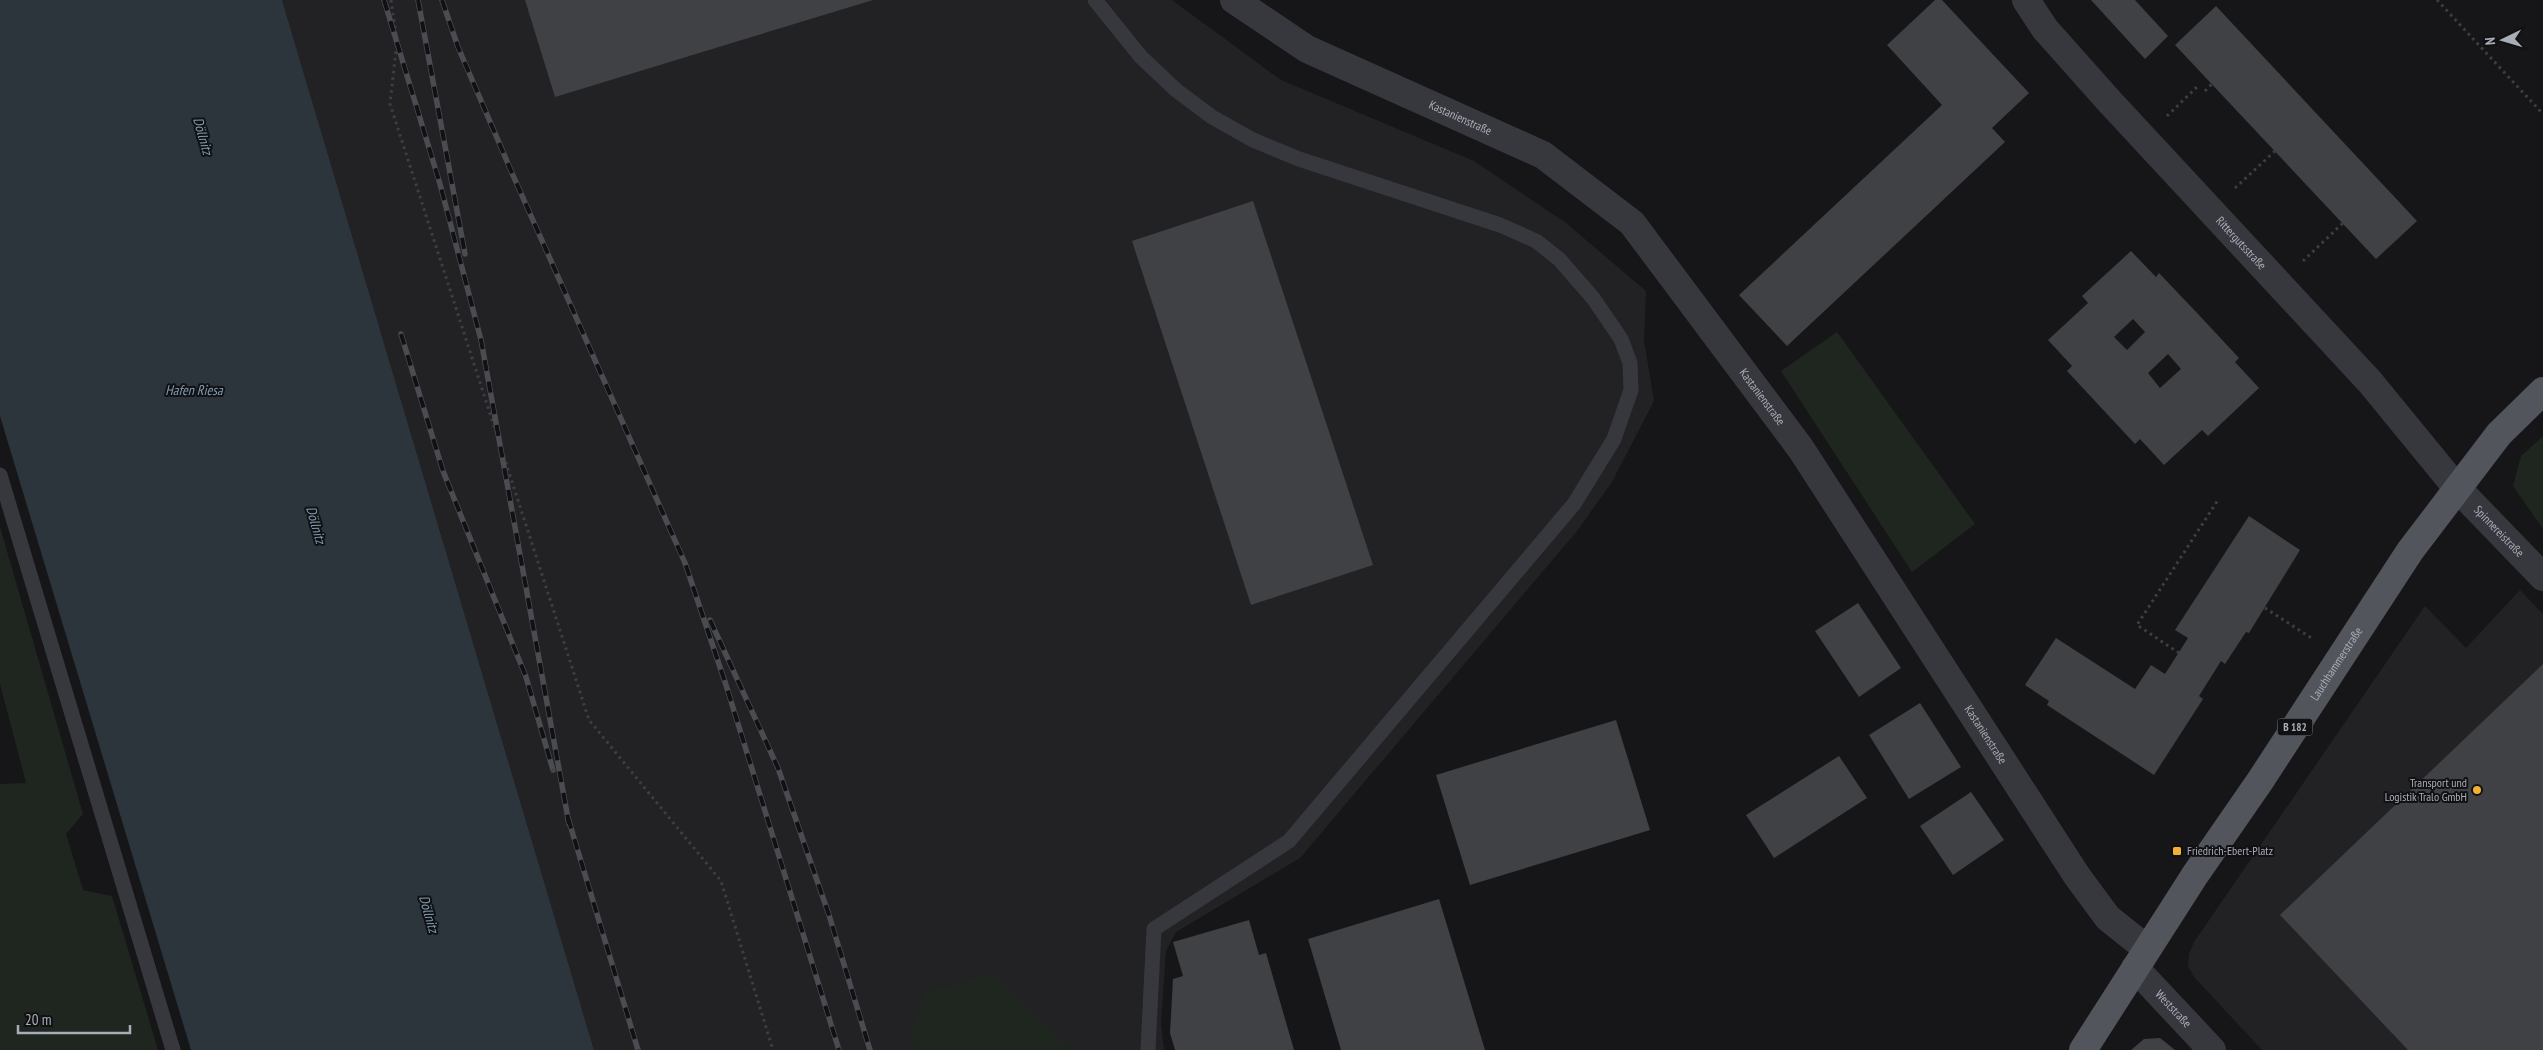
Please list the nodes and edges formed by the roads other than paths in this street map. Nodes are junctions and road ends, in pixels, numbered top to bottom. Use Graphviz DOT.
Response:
graph roads {
  1 [pos="1095,0"];
  2 [pos="1234,0"];
  3 [pos="2026,0"];
  4 [pos="2543,391"];
  5 [pos="0,475"];
  6 [pos="2456,488"];
  7 [pos="2543,577"];
  8 [pos="2141,959"];
  9 [pos="173,1050"];
  10 [pos="1148,1050"];
  11 [pos="2083,1050"];
  12 [pos="2212,1050"];
  1 -- 10 [label="lane"];
  2 -- 8 [label="street, Kastanienstraße"];
  3 -- 6 [label="street, Rittergutsstraße"];
  4 -- 6 [label="main road, Lauchhammerstraße / B 182"];
  5 -- 9 [label="lane"];
  6 -- 7 [label="street, Spinnereistraße"];
  6 -- 8 [label="main road, Lauchhammerstraße / B 182"];
  8 -- 11 [label="main road, Lauchhammerstraße / B 182"];
  8 -- 12 [label="street, Weststraße"];
}
